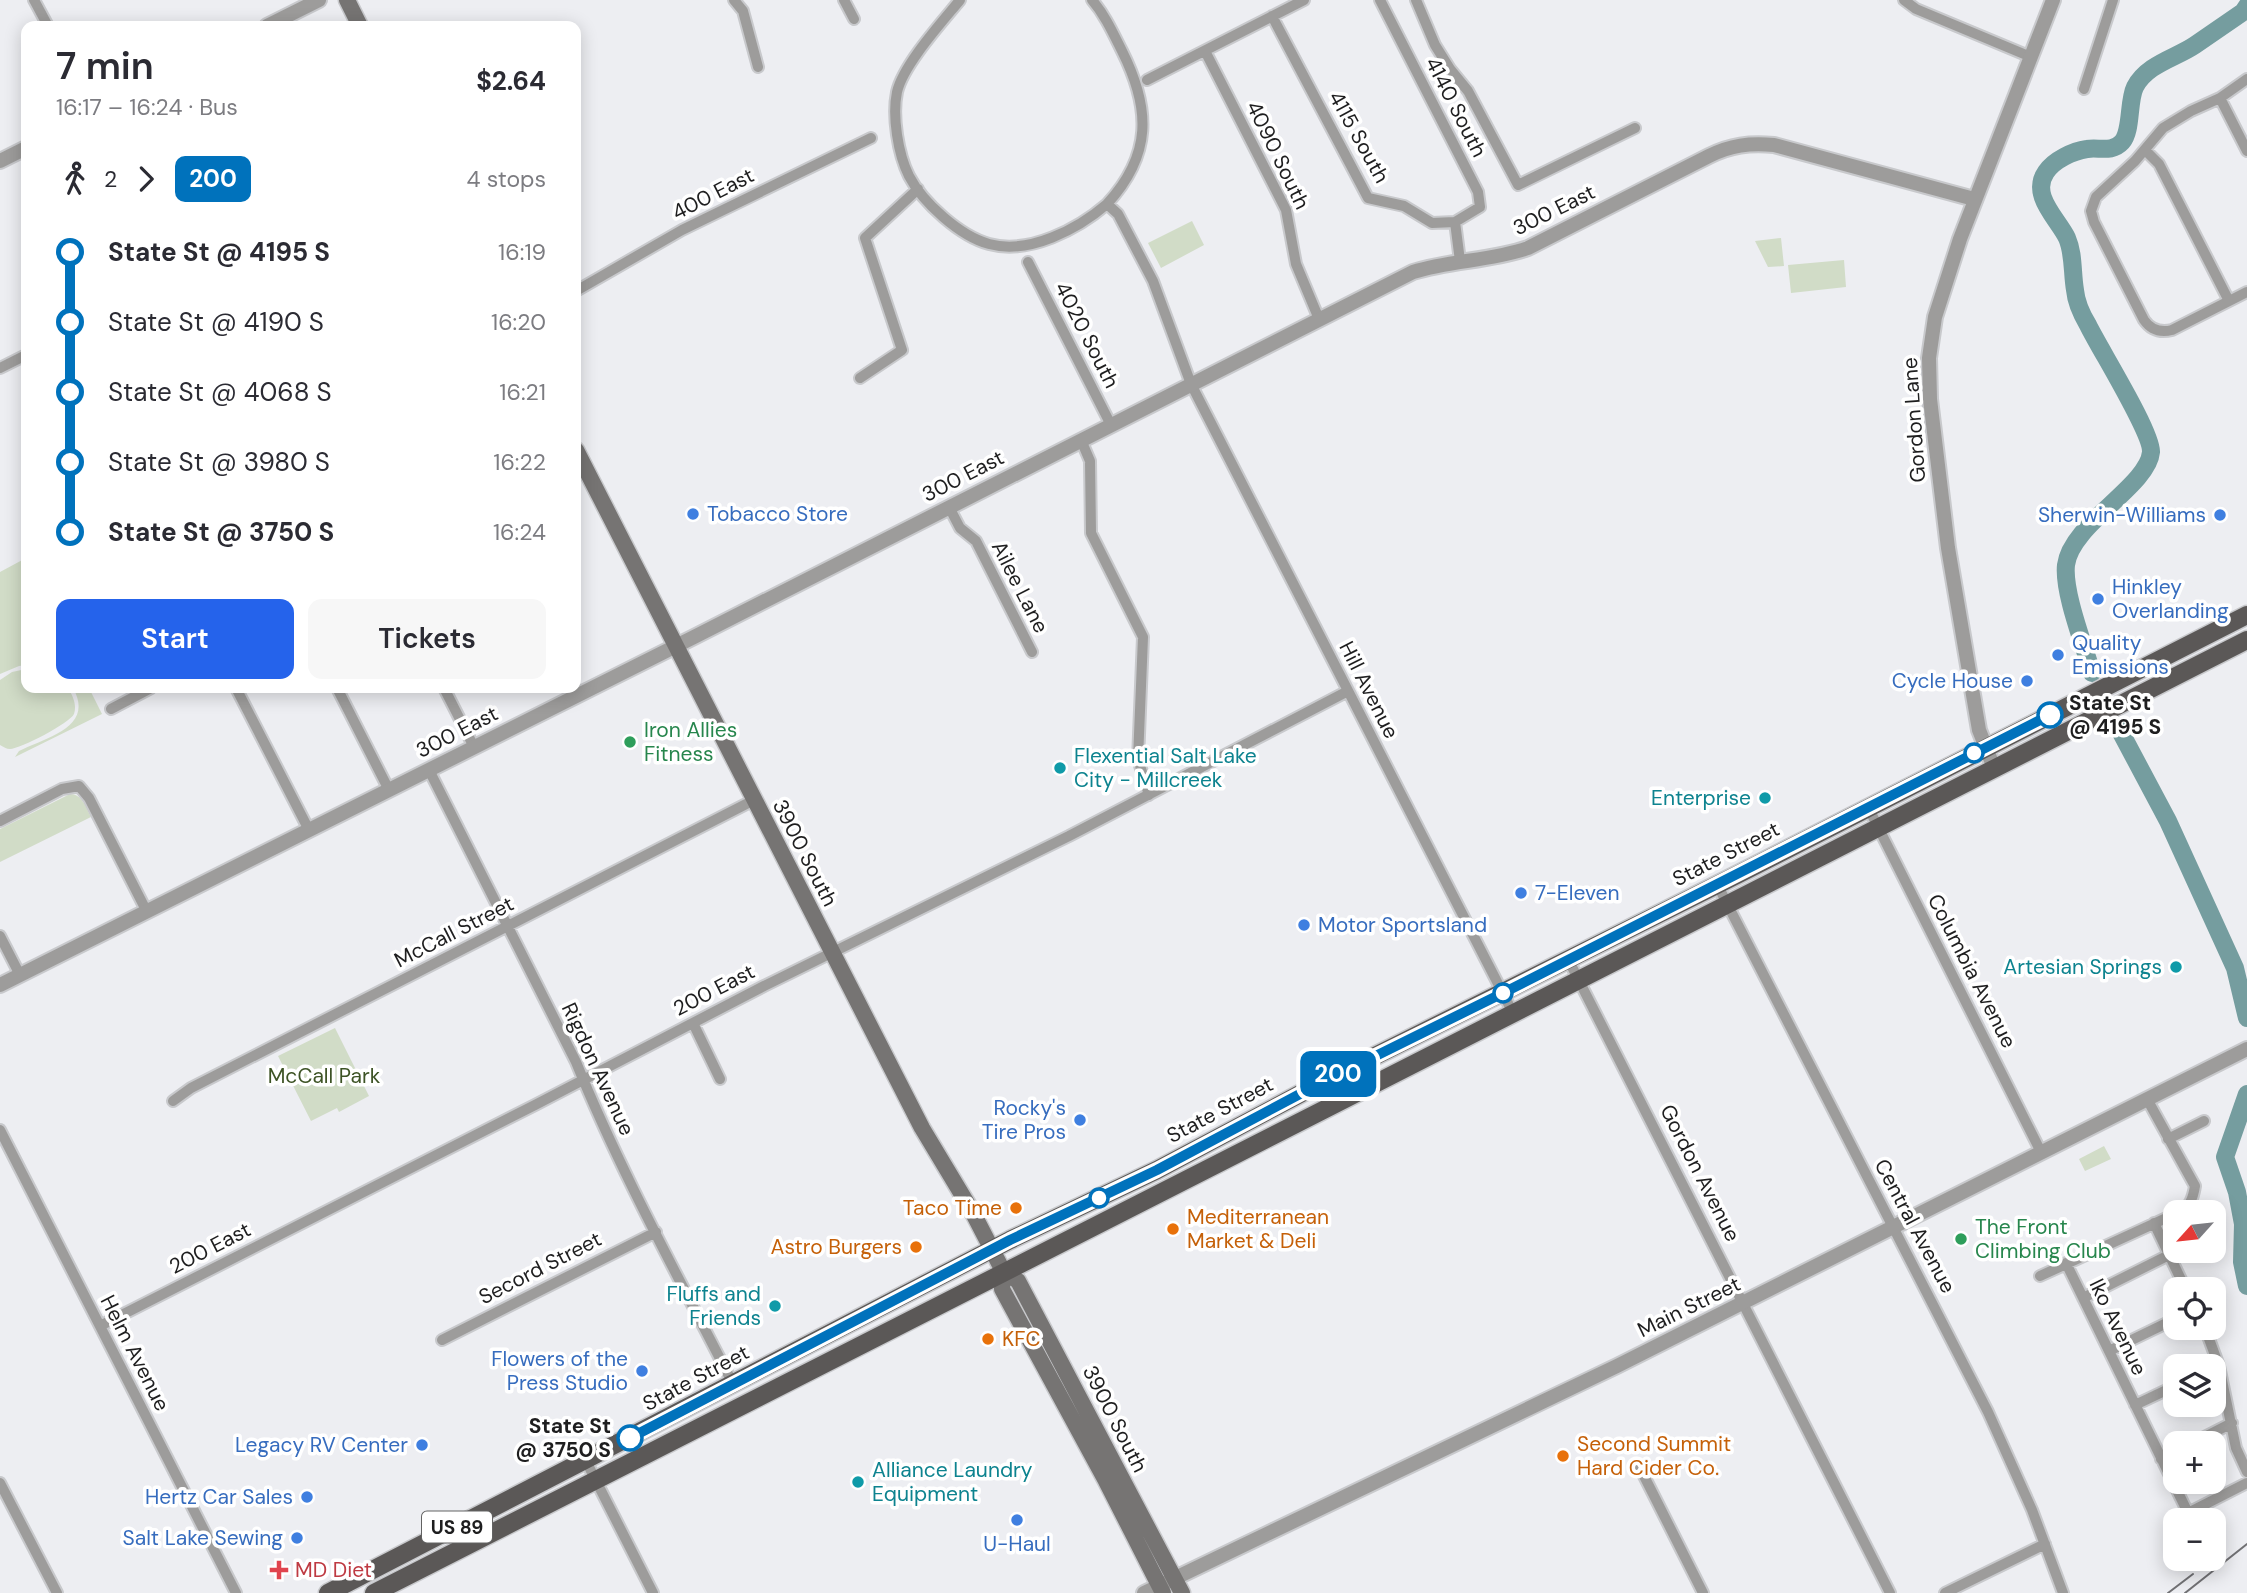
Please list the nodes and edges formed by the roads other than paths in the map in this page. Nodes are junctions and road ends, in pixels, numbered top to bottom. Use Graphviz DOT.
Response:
graph roads {
  1 [pos="34,0"];
  2 [pos="318,0"];
  3 [pos="347,0"];
  4 [pos="734,0"];
  5 [pos="844,0"];
  6 [pos="960,0"];
  7 [pos="1092,0"];
  8 [pos="1304,0"];
  9 [pos="1380,0"];
  10 [pos="1416,0"];
  11 [pos="1904,0"];
  12 [pos="2053,0"];
  13 [pos="2113,0"];
  14 [pos="1272,16"];
  15 [pos="854,19"];
  16 [pos="45,21"];
  17 [pos="277,21"];
  18 [pos="358,21"];
  19 [pos="1205,51"];
  20 [pos="2031,57"];
  21 [pos="758,67"];
  22 [pos="2247,79"];
  23 [pos="1147,80"];
  24 [pos="2084,89"];
  25 [pos="2220,98"];
  26 [pos="1635,128"];
  27 [pos="871,138"];
  28 [pos="21,150"];
  29 [pos="2145,150"];
  30 [pos="2247,151"];
  31 [pos="0,161"];
  32 [pos="918,189"];
  33 [pos="1975,199"];
  34 [pos="1107,204"];
  35 [pos="1455,222"];
  36 [pos="1460,261"];
  37 [pos="1028,262"];
  38 [pos="581,288"];
  39 [pos="2247,292"];
  40 [pos="2230,301"];
  41 [pos="1319,319"];
  42 [pos="21,358"];
  43 [pos="0,368"];
  44 [pos="860,378"];
  45 [pos="1191,384"];
  46 [pos="1111,425"];
  47 [pos="1081,440"];
  48 [pos="581,460"];
  49 [pos="950,507"];
  50 [pos="2247,615"];
  51 [pos="2247,640"];
  52 [pos="676,646"];
  53 [pos="1032,652"];
  54 [pos="1348,691"];
  55 [pos="138,693"];
  56 [pos="239,693"];
  57 [pos="340,693"];
  58 [pos="447,693"];
  59 [pos="111,709"];
  60 [pos="474,747"];
  61 [pos="1985,748"];
  62 [pos="1994,768"];
  63 [pos="429,770"];
  64 [pos="389,790"];
  65 [pos="1149,794"];
  66 [pos="754,800"];
  67 [pos="1868,807"];
  68 [pos="0,821"];
  69 [pos="1879,828"];
  70 [pos="309,830"];
  71 [pos="1717,884"];
  72 [pos="1727,904"];
  73 [pos="147,912"];
  74 [pos="506,926"];
  75 [pos="0,936"];
  76 [pos="832,953"];
  77 [pos="1568,959"];
  78 [pos="20,975"];
  79 [pos="1579,979"];
  80 [pos="0,985"];
  81 [pos="1503,993"];
  82 [pos="1513,1013"];
  83 [pos="693,1023"];
  84 [pos="2247,1049"];
  85 [pos="720,1079"];
  86 [pos="583,1080"];
  87 [pos="2147,1099"];
  88 [pos="173,1101"];
  89 [pos="2204,1121"];
  90 [pos="0,1130"];
  91 [pos="2168,1139"];
  92 [pos="2041,1152"];
  93 [pos="2192,1200"];
  94 [pos="2163,1219"];
  95 [pos="2154,1223"];
  96 [pos="1893,1227"];
  97 [pos="656,1231"];
  98 [pos="2163,1242"];
  99 [pos="992,1250"];
  100 [pos="2163,1258"];
  101 [pos="2066,1263"];
  102 [pos="1003,1271"];
  103 [pos="2040,1276"];
  104 [pos="2083,1298"];
  105 [pos="1743,1304"];
  106 [pos="2163,1325"];
  107 [pos="100,1326"];
  108 [pos="442,1340"];
  109 [pos="2109,1351"];
  110 [pos="733,1384"];
  111 [pos="2163,1392"];
  112 [pos="2226,1402"];
  113 [pos="2135,1405"];
  114 [pos="2232,1423"];
  115 [pos="2216,1431"];
  116 [pos="2161,1458"];
  117 [pos="586,1461"];
  118 [pos="1640,1468"];
  119 [pos="2247,1472"];
  120 [pos="595,1479"];
  121 [pos="0,1483"];
  122 [pos="2247,1483"];
  123 [pos="2186,1508"];
  124 [pos="2205,1508"];
  125 [pos="2045,1544"];
  126 [pos="1164,1589"];
  127 [pos="57,1593"];
  128 [pos="236,1593"];
  129 [pos="328,1593"];
  130 [pos="374,1593"];
  131 [pos="653,1593"];
  132 [pos="1703,1593"];
  133 [pos="1890,1593"];
  134 [pos="1945,1593"];
  135 [pos="2063,1593"];
  1 -- 16 [label="street"];
  2 -- 17 [label="street"];
  3 -- 18 [label="main road"];
  4 -- 21 [label="street"];
  5 -- 15 [label="street"];
  6 -- 32 [label="street"];
  7 -- 34 [label="street"];
  8 -- 14 [label="street"];
  9 -- 35 [label="street, 4140 South"];
  10 -- 26 [label="street"];
  11 -- 20 [label="street"];
  12 -- 20 [label="street, Gordon Lane"];
  13 -- 24 [label="street"];
  14 -- 19 [label="street"];
  14 -- 35 [label="street, 4115 South"];
  19 -- 23 [label="street"];
  19 -- 41 [label="street, 4090 South"];
  20 -- 33 [label="street, Gordon Lane"];
  22 -- 25 [label="street"];
  25 -- 29 [label="street"];
  25 -- 30 [label="street"];
  27 -- 38 [label="street, 400 East"];
  28 -- 31 [label="street"];
  29 -- 40 [label="street"];
  29 -- 40 [label="street"];
  32 -- 34 [label="street"];
  32 -- 44 [label="street"];
  33 -- 36 [label="street, 300 East"];
  33 -- 61 [label="street, Gordon Lane"];
  34 -- 45 [label="street, Hill Avenue"];
  35 -- 36 [label="street"];
  36 -- 41 [label="street, 300 East"];
  37 -- 46 [label="street, 4020 South"];
  39 -- 40 [label="street"];
  41 -- 45 [label="street, 300 East"];
  42 -- 43 [label="street"];
  45 -- 46 [label="street, 300 East"];
  45 -- 54 [label="street, Hill Avenue"];
  46 -- 47 [label="street, 300 East"];
  47 -- 49 [label="street, 300 East"];
  47 -- 65 [label="street"];
  48 -- 52 [label="main road, 3900 South"];
  49 -- 52 [label="street, 300 East"];
  49 -- 53 [label="street, Ailee Lane"];
  50 -- 61 [label="main road, State Street / US 89"];
  51 -- 62 [label="main road, State Street / US 89"];
  52 -- 60 [label="street, 300 East"];
  52 -- 66 [label="main road, 3900 South"];
  54 -- 65 [label="street, 200 East"];
  54 -- 81 [label="street, Hill Avenue"];
  55 -- 59 [label="street"];
  56 -- 70 [label="street"];
  57 -- 64 [label="street"];
  58 -- 60 [label="street"];
  60 -- 63 [label="street, 300 East"];
  61 -- 62 [label="street, Gordon Lane"];
  61 -- 67 [label="main road, State Street / US 89"];
  62 -- 69 [label="main road, State Street / US 89"];
  63 -- 64 [label="street, 300 East"];
  63 -- 74 [label="street, Rigdon Avenue"];
  64 -- 70 [label="street, 300 East"];
  65 -- 76 [label="street, 200 East"];
  66 -- 74 [label="street, McCall Street"];
  66 -- 76 [label="main road, 3900 South"];
  67 -- 69 [label="street, Columbia Avenue"];
  67 -- 71 [label="main road, State Street / US 89"];
  68 -- 73 [label="street"];
  69 -- 72 [label="main road, State Street / US 89"];
  69 -- 92 [label="street, Columbia Avenue"];
  70 -- 73 [label="street, 300 East"];
  71 -- 72 [label="street, Central Avenue"];
  71 -- 77 [label="main road, State Street / US 89"];
  72 -- 79 [label="main road, State Street / US 89"];
  72 -- 96 [label="street, Central Avenue"];
  73 -- 78 [label="street, 300 East"];
  74 -- 86 [label="street, Rigdon Avenue"];
  74 -- 88 [label="street, McCall Street"];
  75 -- 78 [label="street"];
  76 -- 83 [label="street, 200 East"];
  76 -- 99 [label="main road, 3900 South"];
  77 -- 79 [label="street, Gordon Avenue"];
  77 -- 81 [label="main road, State Street / US 89"];
  78 -- 80 [label="street, 300 East"];
  79 -- 82 [label="main road, State Street / US 89"];
  79 -- 105 [label="street, Gordon Avenue"];
  81 -- 82 [label="street, Hill Avenue"];
  81 -- 99 [label="main road, State Street / US 89"];
  82 -- 102 [label="main road, State Street / US 89"];
  83 -- 85 [label="street"];
  83 -- 86 [label="street, 200 East"];
  84 -- 87 [label="street, Main Street"];
  86 -- 97 [label="street, Rigdon Avenue"];
  86 -- 107 [label="street, 200 East"];
  87 -- 91 [label="street"];
  87 -- 92 [label="street, Main Street"];
  89 -- 91 [label="street"];
  90 -- 107 [label="street, Helm Avenue"];
  91 -- 93 [label="street"];
  92 -- 96 [label="street, Main Street"];
  94 -- 95 [label="street"];
  95 -- 98 [label="street"];
  95 -- 101 [label="street"];
  96 -- 105 [label="street, Main Street"];
  96 -- 125 [label="street, Central Avenue"];
  97 -- 108 [label="street, Secord Street"];
  97 -- 110 [label="street, Rigdon Avenue"];
  99 -- 102 [label="main road, 3900 South"];
  99 -- 110 [label="main road, State Street / US 89"];
  100 -- 104 [label="street"];
  101 -- 103 [label="street"];
  101 -- 104 [label="street, Iko Avenue"];
  102 -- 120 [label="main road, State Street / US 89"];
  102 -- 126 [label="main road, 3900 South"];
  104 -- 109 [label="street, Iko Avenue"];
  105 -- 126 [label="street, Main Street"];
  105 -- 133 [label="street, Gordon Avenue"];
  106 -- 109 [label="street"];
  107 -- 128 [label="street, Helm Avenue"];
  109 -- 113 [label="street, Iko Avenue"];
  110 -- 117 [label="main road, State Street / US 89"];
  111 -- 113 [label="street"];
  112 -- 114 [label="street"];
  113 -- 116 [label="street, Iko Avenue"];
  114 -- 115 [label="street"];
  114 -- 119 [label="street"];
  116 -- 123 [label="street, Iko Avenue"];
  117 -- 120 [label="street"];
  117 -- 129 [label="main road, State Street / US 89"];
  118 -- 132 [label="street"];
  120 -- 130 [label="main road, State Street / US 89"];
  120 -- 131 [label="street"];
  121 -- 127 [label="street"];
  122 -- 124 [label="street"];
  125 -- 134 [label="street"];
  125 -- 135 [label="street, Central Avenue"];
}
